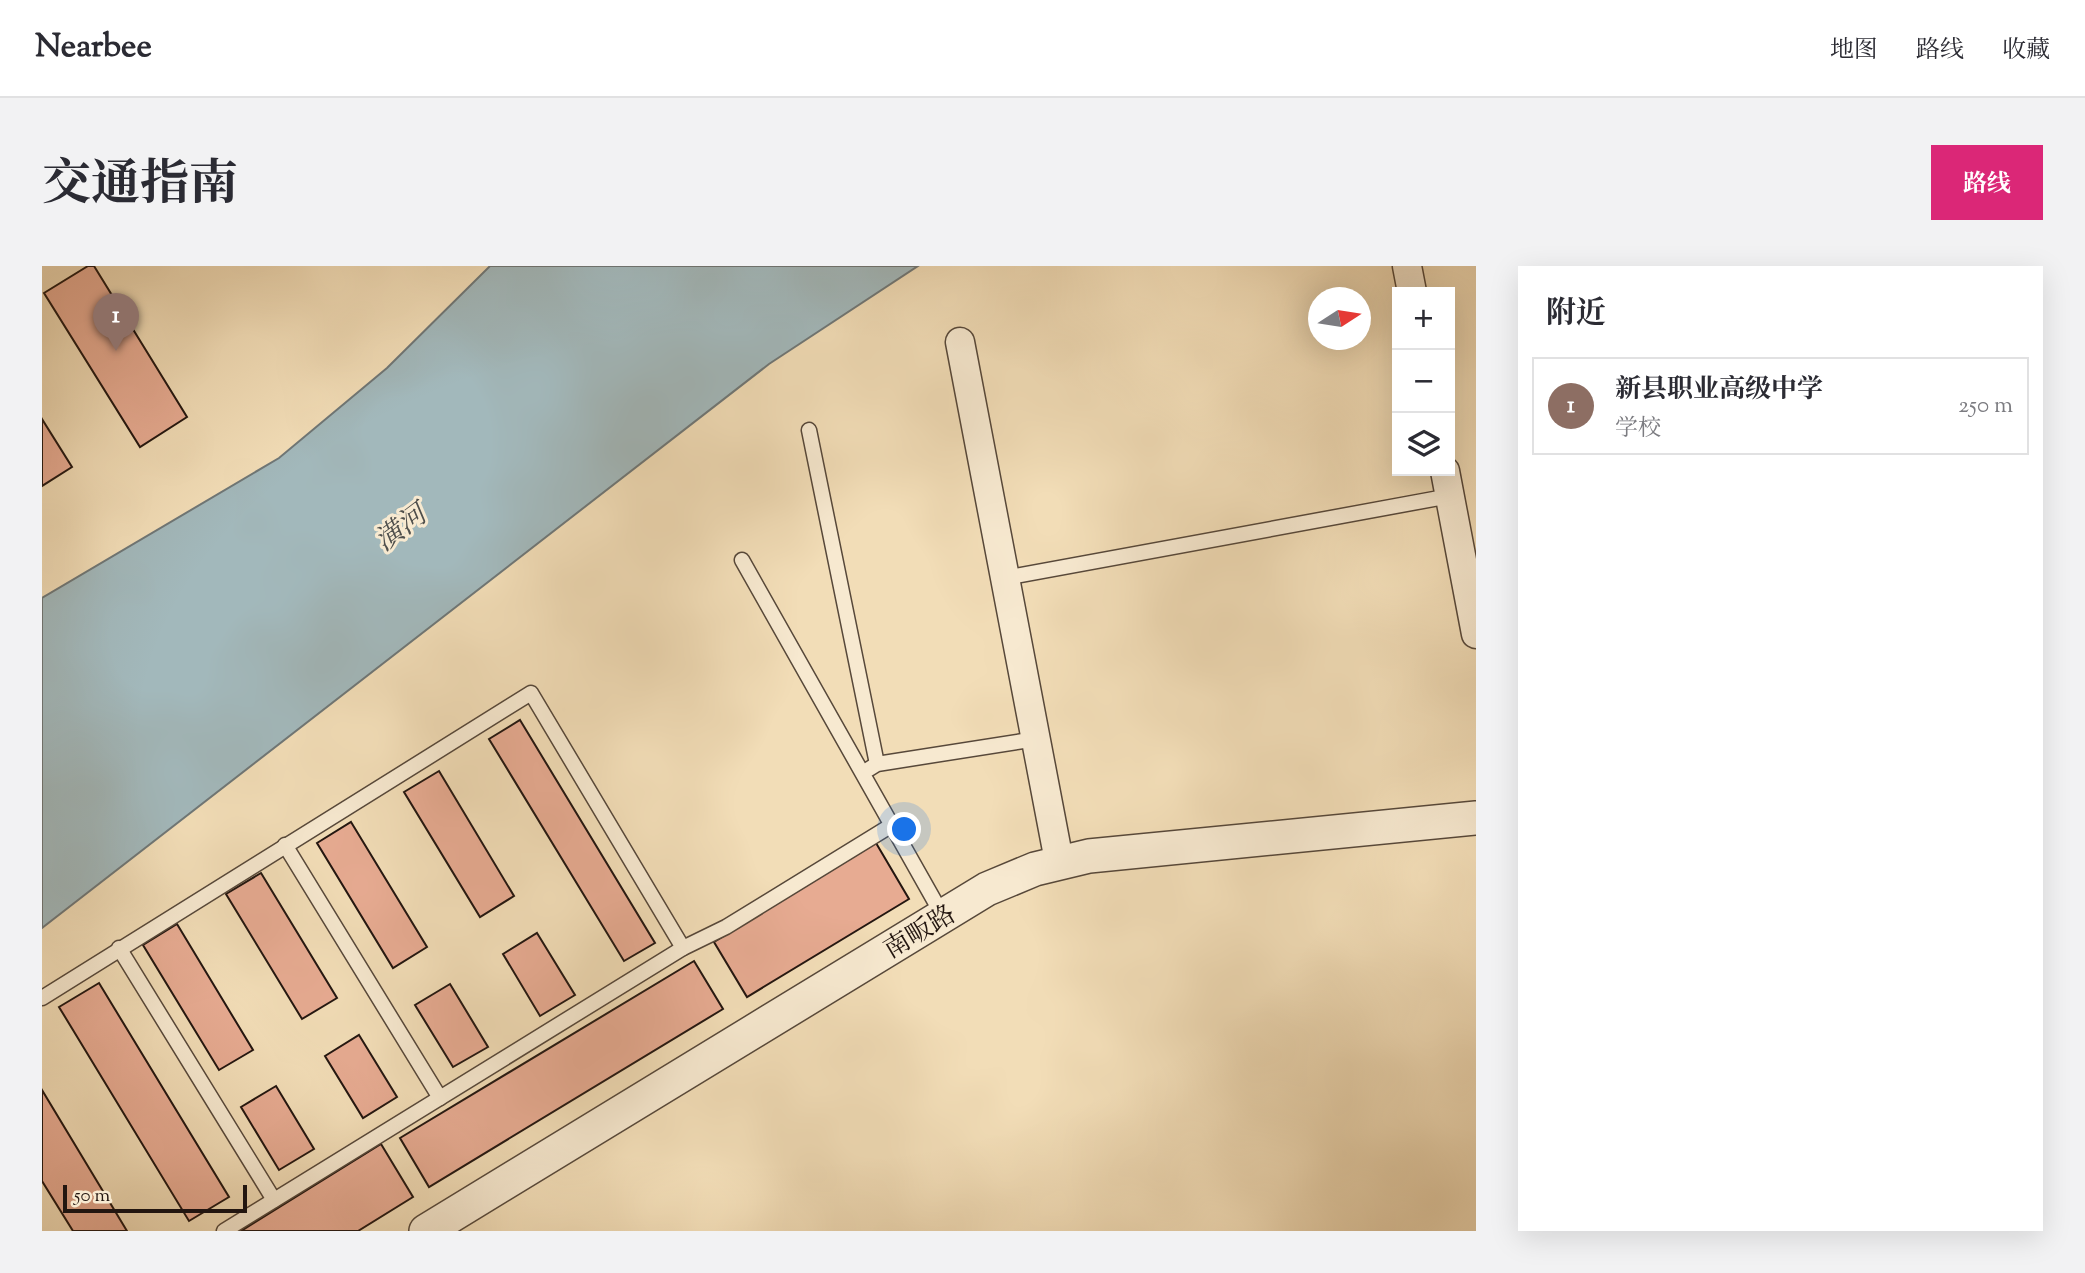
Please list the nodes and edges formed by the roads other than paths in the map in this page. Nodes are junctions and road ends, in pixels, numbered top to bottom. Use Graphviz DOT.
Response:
graph roads {
  1 [pos="1407,266"];
  2 [pos="1411,287"];
  3 [pos="960,342"];
  4 [pos="809,430"];
  5 [pos="1448,483"];
  6 [pos="742,560"];
  7 [pos="1005,578"];
  8 [pos="1476,634"];
  9 [pos="1036,738"];
  10 [pos="877,764"];
  11 [pos="862,773"];
  12 [pos="1476,818"];
  13 [pos="892,825"];
  14 [pos="285,845"];
  15 [pos="1059,862"];
  16 [pos="943,916"];
  17 [pos="119,948"];
  18 [pos="683,948"];
  19 [pos="42,998"];
  20 [pos="440,1098"];
  21 [pos="274,1200"];
  22 [pos="224,1231"];
  23 [pos="426,1231"];
  1 -- 2 [label="street"];
  3 -- 7 [label="street"];
  4 -- 10 [label="lane"];
  5 -- 7 [label="lane"];
  5 -- 8 [label="street"];
  6 -- 11 [label="lane"];
  7 -- 9 [label="street"];
  9 -- 10 [label="lane"];
  9 -- 15 [label="street"];
  10 -- 11 [label="lane"];
  11 -- 13 [label="lane"];
  12 -- 15 [label="street, 南畈路"];
  13 -- 16 [label="lane"];
  13 -- 18 [label="lane"];
  14 -- 17 [label="lane"];
  14 -- 18 [label="lane"];
  14 -- 20 [label="lane"];
  15 -- 16 [label="street, 南畈路"];
  16 -- 23 [label="street, 南畈路"];
  17 -- 19 [label="lane"];
  17 -- 21 [label="lane"];
  18 -- 20 [label="lane"];
  20 -- 21 [label="lane"];
  21 -- 22 [label="lane"];
}
